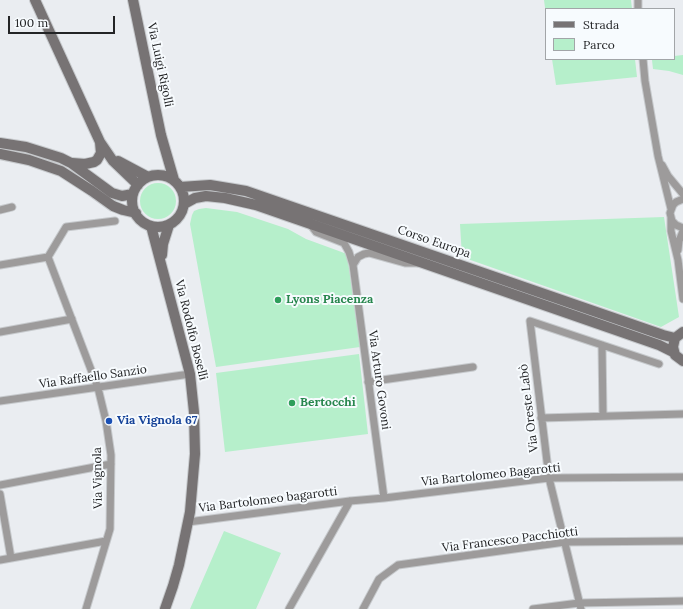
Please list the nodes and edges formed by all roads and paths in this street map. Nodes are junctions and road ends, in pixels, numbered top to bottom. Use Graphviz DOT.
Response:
graph roads {
  1 [pos="35,0"];
  2 [pos="133,0"];
  3 [pos="643,60"];
  4 [pos="161,135"];
  5 [pos="100,142"];
  6 [pos="0,143"];
  7 [pos="0,154"];
  8 [pos="108,154"];
  9 [pos="658,156"];
  10 [pos="71,163"];
  11 [pos="153,176"];
  12 [pos="177,184"];
  13 [pos="135,190"];
  14 [pos="683,194"];
  15 [pos="683,199"];
  16 [pos="184,204"];
  17 [pos="12,207"];
  18 [pos="671,209"];
  19 [pos="0,210"];
  20 [pos="136,213"];
  21 [pos="671,217"];
  22 [pos="115,220"];
  23 [pos="310,224"];
  24 [pos="169,225"];
  25 [pos="151,226"];
  26 [pos="683,228"];
  27 [pos="683,231"];
  28 [pos="48,257"];
  29 [pos="678,260"];
  30 [pos="420,263"];
  31 [pos="0,265"];
  32 [pos="353,265"];
  33 [pos="163,269"];
  34 [pos="683,300"];
  35 [pos="72,319"];
  36 [pos="0,332"];
  37 [pos="681,333"];
  38 [pos="602,345"];
  39 [pos="674,352"];
  40 [pos="682,361"];
  41 [pos="659,364"];
  42 [pos="473,367"];
  43 [pos="190,374"];
  44 [pos="368,382"];
  45 [pos="98,388"];
  46 [pos="0,401"];
  47 [pos="683,414"];
  48 [pos="603,416"];
  49 [pos="541,418"];
  50 [pos="111,464"];
  51 [pos="683,477"];
  52 [pos="549,478"];
  53 [pos="0,485"];
  54 [pos="0,494"];
  55 [pos="384,498"];
  56 [pos="350,501"];
  57 [pos="188,522"];
  58 [pos="106,541"];
  59 [pos="683,541"];
  60 [pos="565,542"];
  61 [pos="11,558"];
  62 [pos="0,560"];
  63 [pos="683,601"];
  64 [pos="580,606"];
  65 [pos="86,609"];
  66 [pos="165,609"];
  67 [pos="289,609"];
  68 [pos="362,609"];
  69 [pos="532,609"];
  1 -- 5 [label="main road"];
  2 -- 4 [label="main road, Via Luigi Rigolli"];
  3 -- 9 [label="street"];
  4 -- 11 [label="main road, Via Luigi Rigolli"];
  4 -- 12 [label="main road, Via Luigi Rigolli"];
  5 -- 8 [label="main road"];
  5 -- 10 [label="main road"];
  6 -- 10 [label="main road"];
  7 -- 20 [label="main road"];
  8 -- 11 [label="main road"];
  8 -- 13 [label="main road"];
  9 -- 14 [label="street"];
  9 -- 18 [label="street"];
  10 -- 13 [label="main road"];
  11 -- 12 [label="main road"];
  11 -- 13 [label="main road"];
  12 -- 16 [label="main road"];
  12 -- 37 [label="main road, Corso Europa"];
  13 -- 20 [label="main road"];
  15 -- 18 [label="street"];
  16 -- 23 [label="main road, Corso Europa"];
  16 -- 24 [label="main road, Via Rodolfo Boselli"];
  17 -- 19 [label="street"];
  18 -- 21 [label="street"];
  20 -- 25 [label="main road"];
  21 -- 26 [label="street"];
  21 -- 29 [label="street"];
  22 -- 28 [label="street"];
  23 -- 30 [label="main road, Corso Europa"];
  23 -- 32 [label="street, Via Arturo Govoni"];
  24 -- 25 [label="main road"];
  24 -- 33 [label="main road, Via Rodolfo Boselli"];
  25 -- 33 [label="main road, Via Rodolfo Boselli"];
  27 -- 29 [label="street"];
  28 -- 31 [label="street"];
  28 -- 35 [label="street, Via Vignola"];
  29 -- 34 [label="street"];
  30 -- 32 [label="street"];
  30 -- 39 [label="main road, Corso Europa"];
  32 -- 44 [label="street, Via Arturo Govoni"];
  33 -- 43 [label="main road, Via Rodolfo Boselli"];
  35 -- 36 [label="street"];
  35 -- 45 [label="street, Via Vignola"];
  37 -- 39 [label="main road, Corso Europa"];
  38 -- 41 [label="street"];
  38 -- 48 [label="street"];
  38 -- 49 [label="street, Via Oreste Labò"];
  39 -- 40 [label="main road, Corso Europa"];
  42 -- 44 [label="street"];
  43 -- 45 [label="street, Via Raffaello Sanzio"];
  43 -- 57 [label="main road, Via Rodolfo Boselli"];
  44 -- 55 [label="street, Via Arturo Govoni"];
  45 -- 46 [label="street, Via Raffaello Sanzio"];
  45 -- 50 [label="street, Via Vignola"];
  47 -- 48 [label="street"];
  48 -- 49 [label="street"];
  49 -- 52 [label="street, Via Oreste Labò"];
  50 -- 53 [label="street"];
  50 -- 58 [label="street, Via Vignola"];
  51 -- 52 [label="street, Via Bartolomeo Bagarotti"];
  52 -- 55 [label="street, Via Bartolomeo Bagarotti"];
  52 -- 60 [label="street, Via Oreste Labò"];
  54 -- 61 [label="street"];
  55 -- 56 [label="street, Via Bartolomeo Bagarotti"];
  56 -- 57 [label="street, Via Bartolomeo bagarotti"];
  56 -- 67 [label="street"];
  57 -- 66 [label="main road, Via Rodolfo Boselli"];
  58 -- 61 [label="street"];
  58 -- 65 [label="street, Via Vignola"];
  59 -- 60 [label="street, Via Francesco Pacchiotti"];
  60 -- 64 [label="street, Via Oreste Labò"];
  60 -- 68 [label="street, Via Francesco Pacchiotti"];
  61 -- 62 [label="street"];
  63 -- 64 [label="street"];
  64 -- 69 [label="street"];
}
